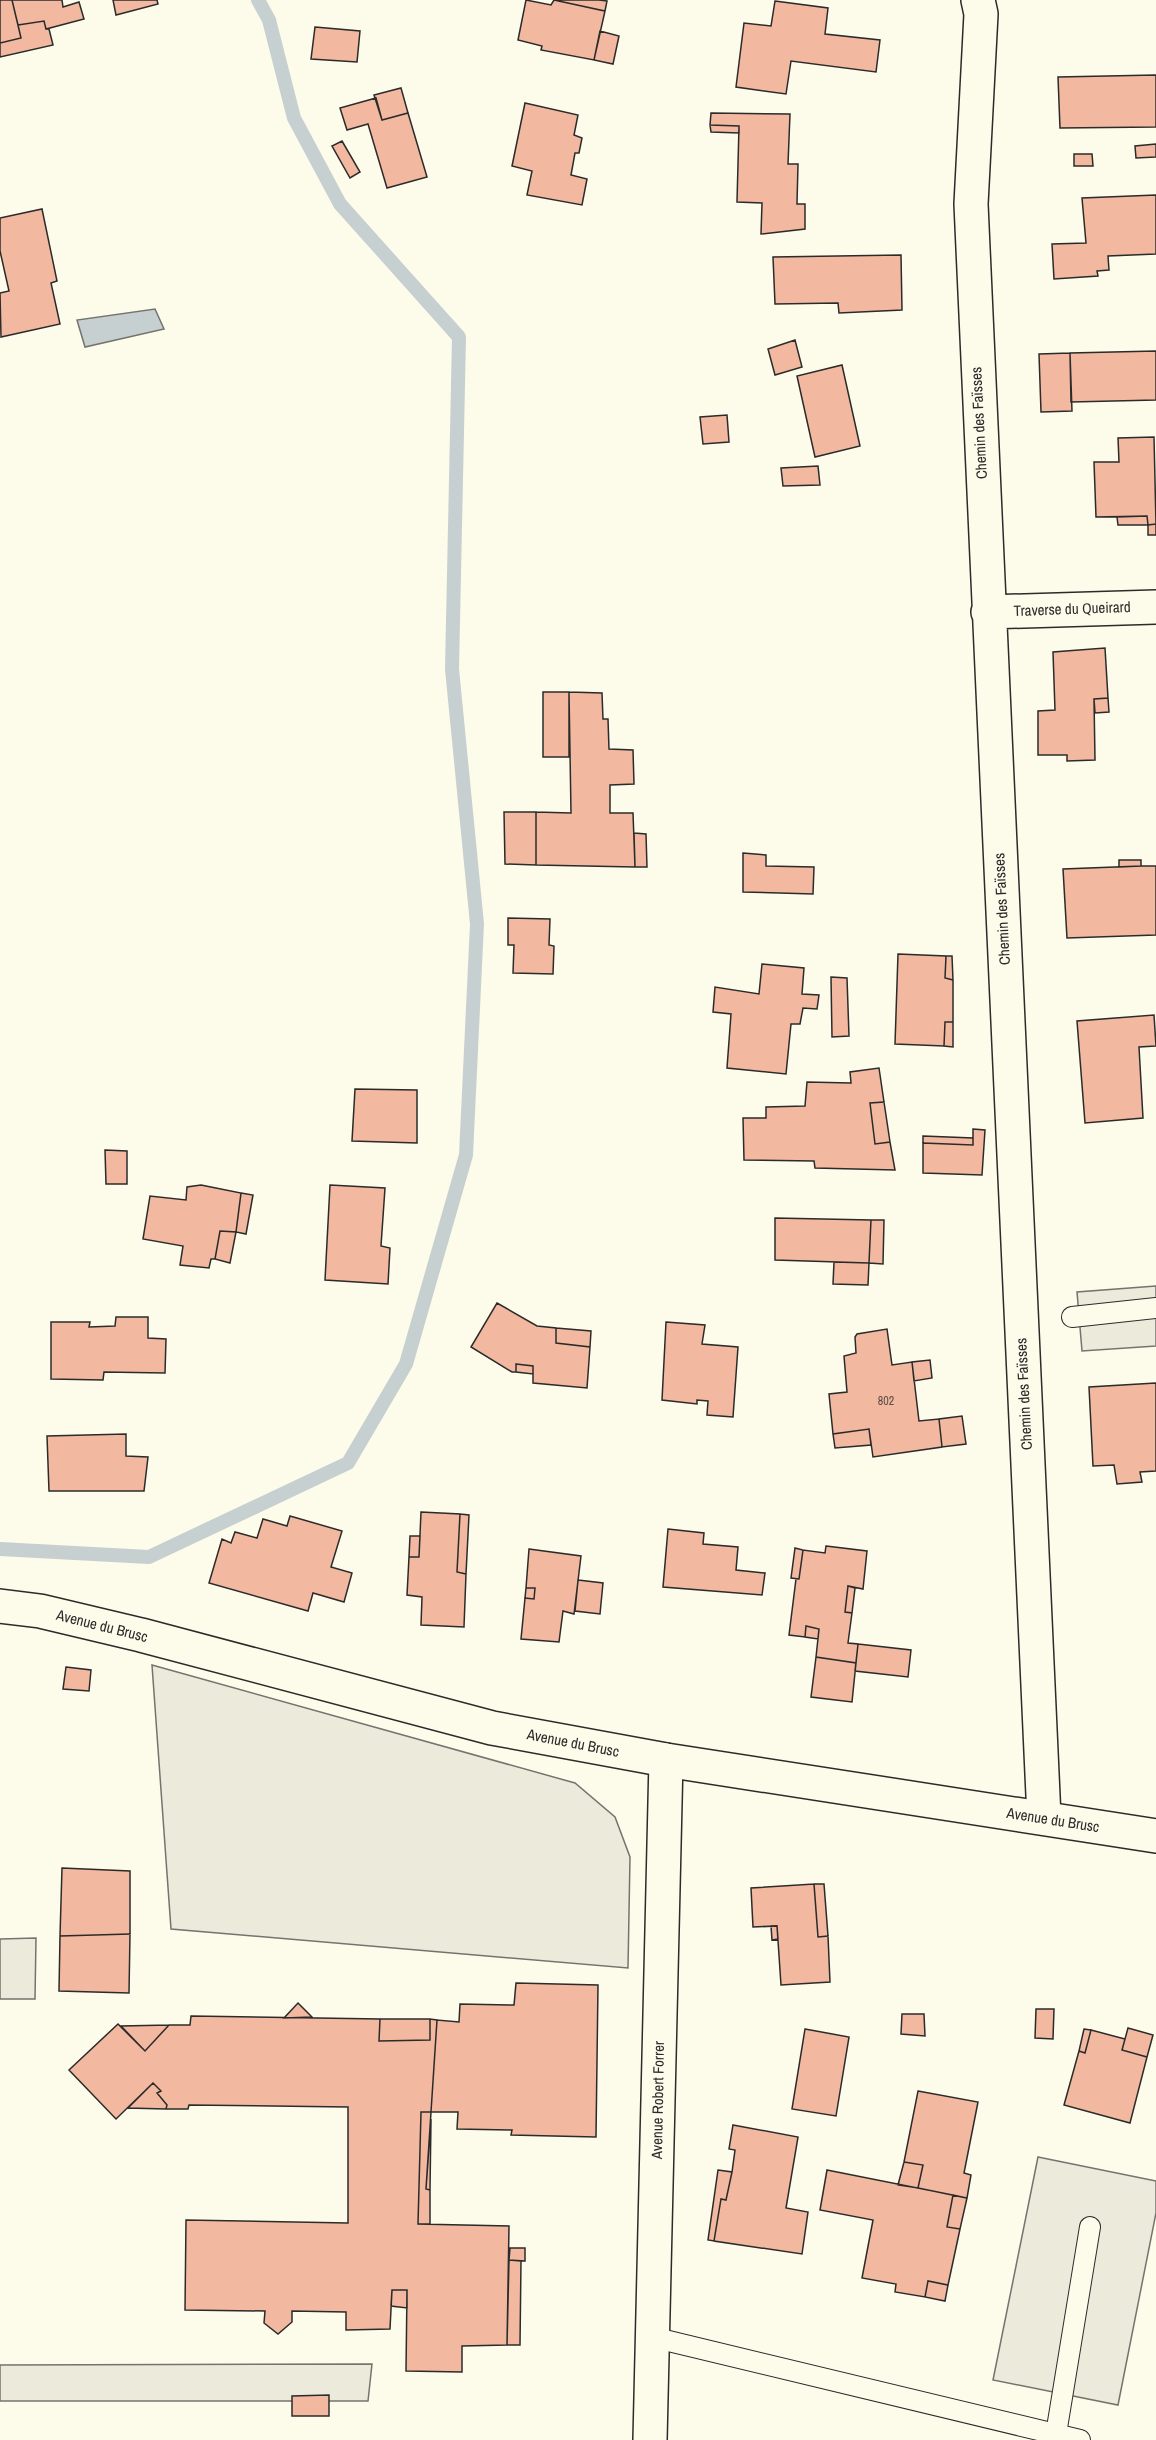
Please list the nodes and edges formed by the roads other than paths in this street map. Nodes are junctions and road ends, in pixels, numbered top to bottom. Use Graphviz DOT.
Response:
graph roads {
  1 [pos="978,0"];
  2 [pos="1156,607"];
  3 [pos="988,612"];
  4 [pos="1156,1308"];
  5 [pos="1072,1317"];
  6 [pos="0,1606"];
  7 [pos="666,1760"];
  8 [pos="1044,1818"];
  9 [pos="1156,1836"];
  10 [pos="1090,2227"];
  11 [pos="652,2337"];
  12 [pos="1056,2434"];
  13 [pos="650,2440"];
  14 [pos="1080,2440"];
  1 -- 3 [label="street, Chemin des Faïsses"];
  2 -- 3 [label="street, Traverse du Queirard"];
  3 -- 8 [label="street, Chemin des Faïsses"];
  4 -- 5 [label="lane"];
  6 -- 7 [label="street, Avenue du Brusc"];
  7 -- 8 [label="street, Avenue du Brusc"];
  7 -- 11 [label="street, Avenue Robert Forrer"];
  8 -- 9 [label="street, Avenue du Brusc"];
  10 -- 12 [label="lane"];
  11 -- 12 [label="lane"];
  11 -- 13 [label="street, Avenue Robert Forrer"];
  12 -- 14 [label="lane"];
}
